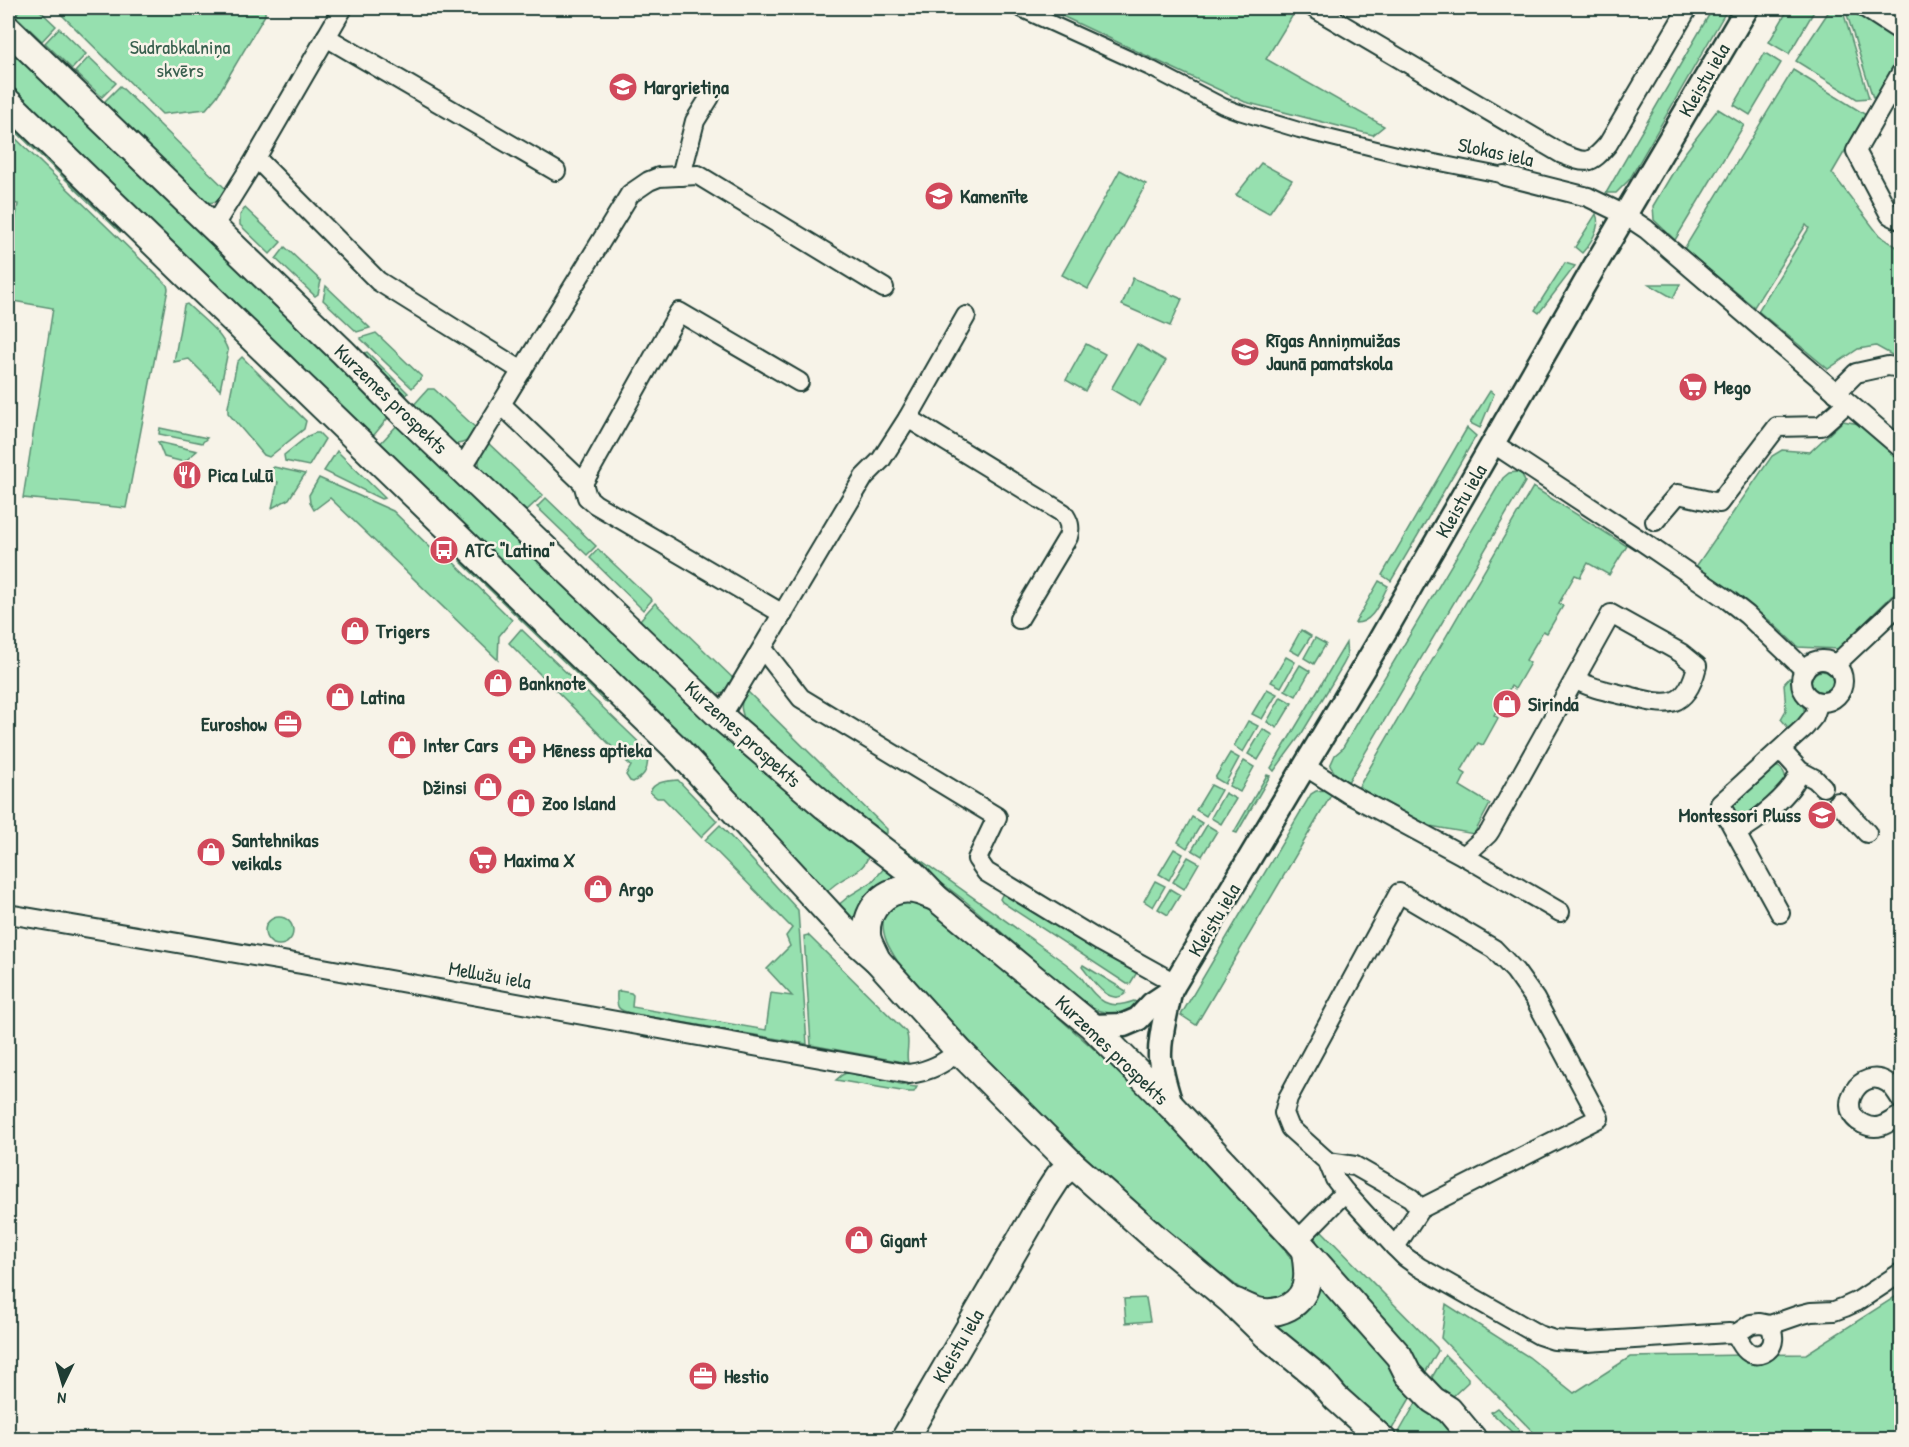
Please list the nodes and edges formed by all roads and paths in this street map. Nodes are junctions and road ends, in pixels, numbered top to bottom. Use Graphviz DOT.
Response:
graph roads {
  1 [pos="343,8"];
  2 [pos="1018,8"];
  3 [pos="1314,8"];
  4 [pos="1688,8"];
  5 [pos="1747,8"];
  6 [pos="1866,8"];
  7 [pos="8,29"];
  8 [pos="1902,32"];
  9 [pos="326,37"];
  10 [pos="1902,71"];
  11 [pos="710,97"];
  12 [pos="8,102"];
  13 [pos="256,158"];
  14 [pos="1582,162"];
  15 [pos="556,171"];
  16 [pos="681,176"];
  17 [pos="1505,176"];
  18 [pos="1584,195"];
  19 [pos="1625,215"];
  20 [pos="1902,221"];
  21 [pos="213,227"];
  22 [pos="884,288"];
  23 [pos="966,316"];
  24 [pos="1901,368"];
  25 [pos="522,371"];
  26 [pos="799,382"];
  27 [pos="1842,398"];
  28 [pos="502,405"];
  29 [pos="908,418"];
  30 [pos="1494,444"];
  31 [pos="1902,449"];
  32 [pos="462,468"];
  33 [pos="583,483"];
  34 [pos="1654,521"];
  35 [pos="1902,602"];
  36 [pos="783,614"];
  37 [pos="1019,619"];
  38 [pos="763,649"];
  39 [pos="1835,665"];
  40 [pos="1805,670"];
  41 [pos="1575,679"];
  42 [pos="1819,702"];
  43 [pos="721,717"];
  44 [pos="1781,750"];
  45 [pos="1306,767"];
  46 [pos="1800,771"];
  47 [pos="1823,787"];
  48 [pos="1838,802"];
  49 [pos="1736,833"];
  50 [pos="1867,833"];
  51 [pos="1464,856"];
  52 [pos="936,897"];
  53 [pos="1560,912"];
  54 [pos="1780,913"];
  55 [pos="8,914"];
  56 [pos="877,960"];
  57 [pos="1172,988"];
  58 [pos="1092,1026"];
  59 [pos="959,1051"];
  60 [pos="1902,1101"];
  61 [pos="1172,1107"];
  62 [pos="1902,1114"];
  63 [pos="1328,1162"];
  64 [pos="1072,1164"];
  65 [pos="1345,1192"];
  66 [pos="1420,1209"];
  67 [pos="1301,1246"];
  68 [pos="1395,1247"];
  69 [pos="1902,1272"];
  70 [pos="1230,1300"];
  71 [pos="1770,1325"];
  72 [pos="1736,1334"];
  73 [pos="904,1440"];
  74 [pos="1383,1440"];
  75 [pos="1474,1440"];
  1 -- 9 [label="street"];
  2 -- 17 [label="street, Slokas iela"];
  3 -- 14 [label="street"];
  4 -- 14 [label="street"];
  5 -- 19 [label="street, Kleistu iela"];
  6 -- 8 [label="street"];
  7 -- 21 [label="main road, Kurzemes prospekts"];
  9 -- 13 [label="street"];
  9 -- 15 [label="street"];
  10 -- 20 [label="street"];
  11 -- 16 [label="street"];
  12 -- 56 [label="main road"];
  13 -- 21 [label="street"];
  13 -- 25 [label="street"];
  14 -- 18 [label="street"];
  16 -- 22 [label="street"];
  16 -- 25 [label="street"];
  17 -- 18 [label="street, Slokas iela"];
  18 -- 19 [label="street, Slokas iela"];
  19 -- 27 [label="street, Slokas iela"];
  19 -- 30 [label="street, Kleistu iela"];
  21 -- 32 [label="main road, Kurzemes prospekts"];
  23 -- 29 [label="street"];
  24 -- 27 [label="street"];
  25 -- 28 [label="street"];
  26 -- 33 [label="street"];
  27 -- 31 [label="street, Slokas iela"];
  27 -- 34 [label="street"];
  28 -- 32 [label="street"];
  28 -- 33 [label="street"];
  29 -- 36 [label="street"];
  29 -- 37 [label="street"];
  30 -- 40 [label="street"];
  30 -- 45 [label="street, Kleistu iela"];
  32 -- 43 [label="main road, Kurzemes prospekts"];
  33 -- 36 [label="street"];
  35 -- 39 [label="street"];
  36 -- 38 [label="street"];
  38 -- 43 [label="street"];
  38 -- 57 [label="street"];
  39 -- 40 [label="street"];
  39 -- 42 [label="street"];
  40 -- 42 [label="street"];
  41 -- 41 [label="street"];
  41 -- 51 [label="street"];
  42 -- 44 [label="street"];
  43 -- 52 [label="main road, Kurzemes prospekts"];
  44 -- 46 [label="street"];
  44 -- 49 [label="street"];
  45 -- 51 [label="street"];
  45 -- 57 [label="street, Kleistu iela"];
  46 -- 47 [label="street"];
  46 -- 49 [label="street"];
  48 -- 50 [label="street"];
  49 -- 54 [label="street"];
  51 -- 53 [label="street"];
  52 -- 56 [label="main road"];
  52 -- 58 [label="main road, Kurzemes prospekts"];
  55 -- 59 [label="street, Mellužu iela"];
  56 -- 59 [label="main road"];
  57 -- 58 [label="street, Kleistu iela"];
  57 -- 61 [label="street, Kleistu iela"];
  58 -- 61 [label="main road, Kurzemes prospekts"];
  59 -- 64 [label="main road"];
  60 -- 62 [label="street"];
  61 -- 67 [label="main road, Kurzemes prospekts"];
  63 -- 65 [label="street"];
  63 -- 66 [label="street"];
  63 -- 66 [label="street"];
  64 -- 70 [label="main road"];
  64 -- 73 [label="main road, Kleistu iela"];
  65 -- 67 [label="street"];
  65 -- 68 [label="street"];
  66 -- 68 [label="street"];
  67 -- 70 [label="main road"];
  67 -- 75 [label="main road, Kurzemes prospekts"];
  68 -- 72 [label="street"];
  69 -- 71 [label="street"];
  70 -- 74 [label="main road"];
  71 -- 72 [label="street"];
  71 -- 72 [label="street"];
}
